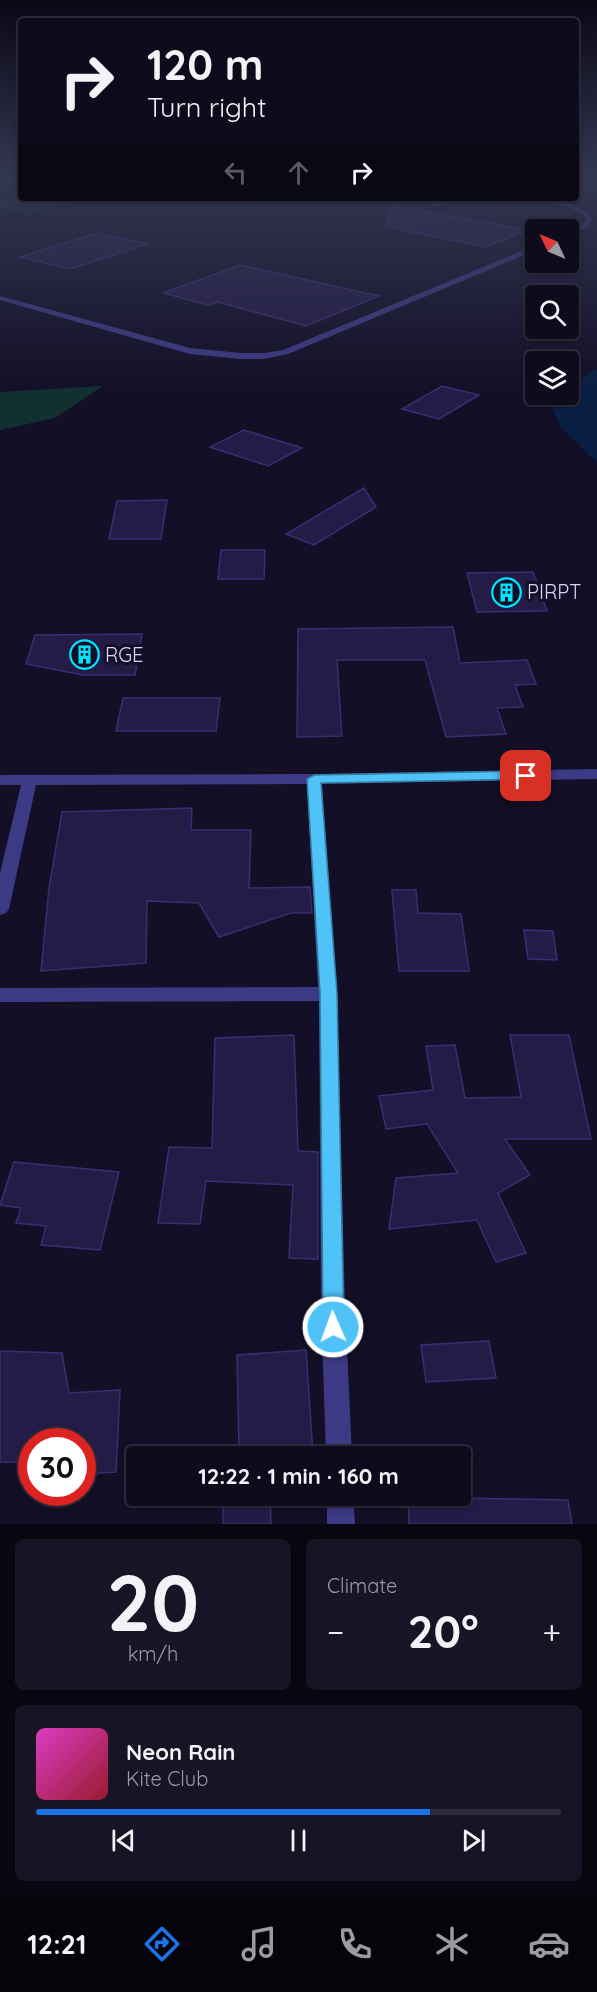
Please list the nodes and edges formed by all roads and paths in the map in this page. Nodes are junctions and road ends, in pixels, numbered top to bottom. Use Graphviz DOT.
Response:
graph roads {
  1 [pos="525,252"];
  2 [pos="0,298"];
  3 [pos="597,774"];
  4 [pos="30,779"];
  5 [pos="314,779"];
  6 [pos="0,780"];
  7 [pos="0,909"];
  8 [pos="328,993"];
  9 [pos="0,995"];
  10 [pos="339,1446"];
  11 [pos="341,1506"];
  12 [pos="342,1524"];
  1 -- 2 [label="street"];
  3 -- 5 [label="street"];
  4 -- 5 [label="street"];
  4 -- 6 [label="street"];
  4 -- 7 [label="street"];
  5 -- 8 [label="street"];
  8 -- 9 [label="street"];
  8 -- 10 [label="street"];
  11 -- 12 [label="street"];
}
